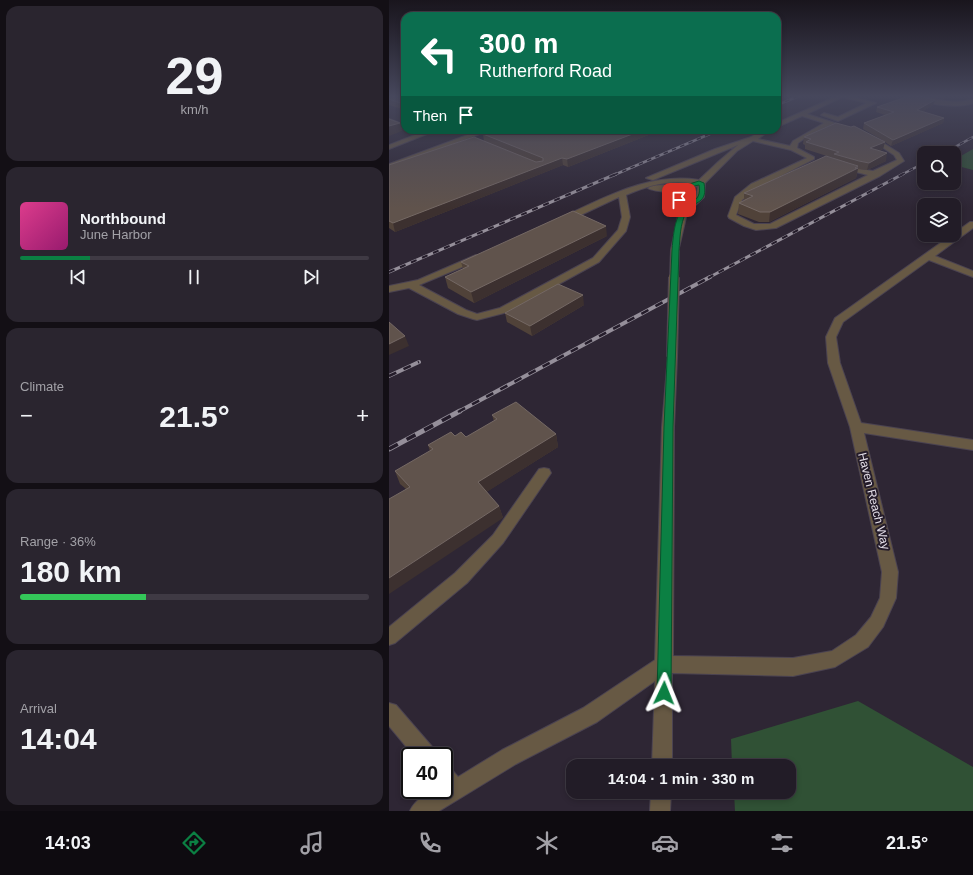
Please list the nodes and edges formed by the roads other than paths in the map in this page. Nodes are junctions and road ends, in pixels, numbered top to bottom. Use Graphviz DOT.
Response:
graph roads {
  1 [pos="424,134"];
  2 [pos="480,134"];
  3 [pos="760,134"];
  4 [pos="807,134"];
  5 [pos="863,134"];
  6 [pos="751,139"];
  7 [pos="389,147"];
  8 [pos="793,149"];
  9 [pos="833,164"];
  10 [pos="389,166"];
  11 [pos="666,172"];
  12 [pos="877,174"];
  13 [pos="704,179"];
  14 [pos="684,192"];
  15 [pos="622,195"];
  16 [pos="683,212"];
  17 [pos="557,223"];
  18 [pos="973,224"];
  19 [pos="485,254"];
  20 [pos="928,256"];
  21 [pos="973,274"];
  22 [pos="411,285"];
  23 [pos="389,289"];
  24 [pos="856,427"];
  25 [pos="973,444"];
  26 [pos="543,472"];
  27 [pos="389,637"];
  28 [pos="665,664"];
  29 [pos="389,712"];
  30 [pos="419,747"];
  31 [pos="662,759"];
  32 [pos="453,781"];
  33 [pos="432,799"];
  34 [pos="661,799"];
  35 [pos="420,811"];
  36 [pos="660,811"];
  1 -- 7 [label="street"];
  2 -- 10 [label="street"];
  3 -- 6 [label="street"];
  4 -- 8 [label="street"];
  5 -- 12 [label="street"];
  6 -- 8 [label="street"];
  6 -- 11 [label="street"];
  6 -- 13 [label="street"];
  8 -- 12 [label="street"];
  9 -- 12 [label="street"];
  11 -- 13 [label="street"];
  11 -- 15 [label="street"];
  13 -- 14 [label="street"];
  13 -- 15 [label="street"];
  13 -- 16 [label="street"];
  14 -- 15 [label="street"];
  14 -- 16 [label="street"];
  15 -- 17 [label="street"];
  15 -- 22 [label="street"];
  16 -- 28 [label="street, bridge"];
  18 -- 20 [label="street, Haven Reach Way"];
  19 -- 22 [label="street"];
  20 -- 21 [label="street"];
  20 -- 24 [label="street, Haven Reach Way"];
  22 -- 23 [label="street"];
  24 -- 25 [label="street"];
  24 -- 28 [label="street, Haven Reach Way"];
  26 -- 27 [label="street"];
  28 -- 31 [label="street"];
  28 -- 32 [label="street"];
  29 -- 30 [label="street"];
  33 -- 35 [label="street"];
  34 -- 36 [label="street"];
}
